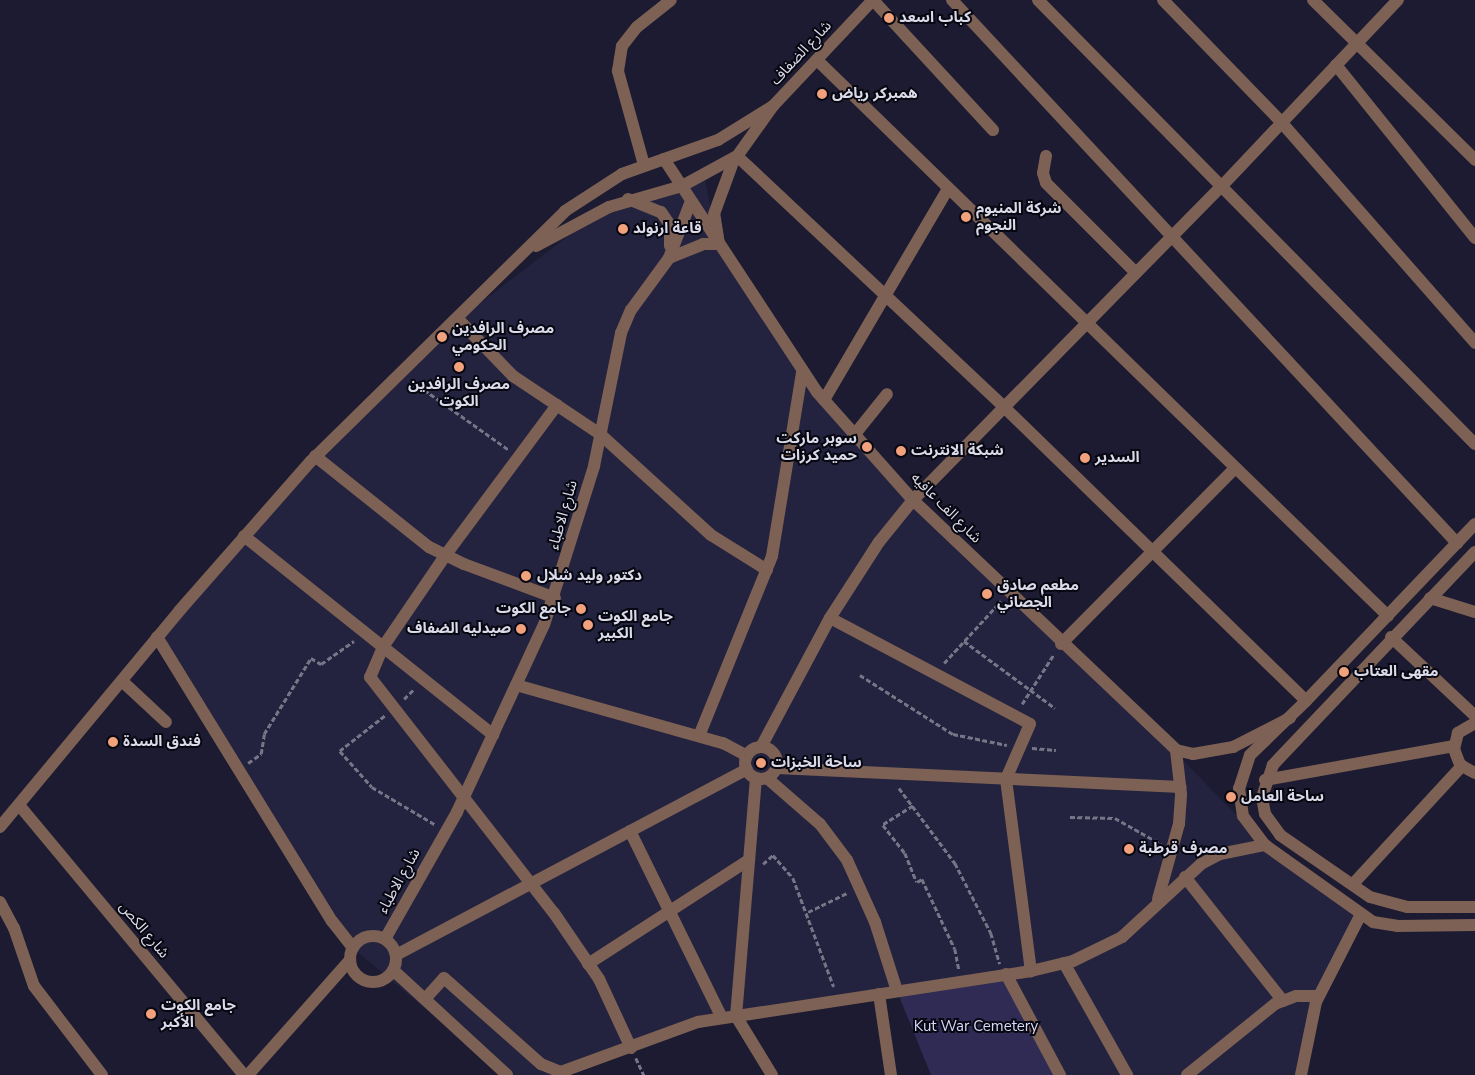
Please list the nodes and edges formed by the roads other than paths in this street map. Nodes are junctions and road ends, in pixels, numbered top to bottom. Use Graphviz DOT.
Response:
graph roads {
  1 [pos="671,0"];
  2 [pos="873,0"];
  3 [pos="952,0"];
  4 [pos="1038,0"];
  5 [pos="1163,0"];
  6 [pos="1313,0"];
  7 [pos="1398,0"];
  8 [pos="1357,43"];
  9 [pos="817,60"];
  10 [pos="1336,65"];
  11 [pos="773,106"];
  12 [pos="1282,123"];
  13 [pos="993,130"];
  14 [pos="737,156"];
  15 [pos="1046,156"];
  16 [pos="664,159"];
  17 [pos="1475,160"];
  18 [pos="644,165"];
  19 [pos="682,186"];
  20 [pos="1220,188"];
  21 [pos="948,189"];
  22 [pos="628,199"];
  23 [pos="692,201"];
  24 [pos="1172,237"];
  25 [pos="1475,238"];
  26 [pos="719,244"];
  27 [pos="527,250"];
  28 [pos="668,258"];
  29 [pos="1136,273"];
  30 [pos="882,296"];
  31 [pos="457,318"];
  32 [pos="1085,324"];
  33 [pos="1475,343"];
  34 [pos="802,372"];
  35 [pos="887,394"];
  36 [pos="824,400"];
  37 [pos="557,405"];
  38 [pos="1004,407"];
  39 [pos="600,434"];
  40 [pos="855,434"];
  41 [pos="1475,444"];
  42 [pos="315,456"];
  43 [pos="1235,468"];
  44 [pos="913,500"];
  45 [pos="1475,524"];
  46 [pos="244,536"];
  47 [pos="1456,543"];
  48 [pos="1152,552"];
  49 [pos="1475,552"];
  50 [pos="445,556"];
  51 [pos="767,570"];
  52 [pos="555,598"];
  53 [pos="1430,598"];
  54 [pos="1475,612"];
  55 [pos="1388,616"];
  56 [pos="830,618"];
  57 [pos="157,637"];
  58 [pos="1391,637"];
  59 [pos="1061,644"];
  60 [pos="383,647"];
  61 [pos="122,681"];
  62 [pos="516,686"];
  63 [pos="1306,701"];
  64 [pos="1475,716"];
  65 [pos="1290,718"];
  66 [pos="166,722"];
  67 [pos="1475,723"];
  68 [pos="493,735"];
  69 [pos="699,736"];
  70 [pos="1454,746"];
  71 [pos="761,747"];
  72 [pos="1176,750"];
  73 [pos="747,756"];
  74 [pos="1462,766"];
  75 [pos="777,768"];
  76 [pos="747,769"];
  77 [pos="1475,772"];
  78 [pos="762,778"];
  79 [pos="1006,779"];
  80 [pos="1265,780"];
  81 [pos="1180,787"];
  82 [pos="465,795"];
  83 [pos="19,805"];
  84 [pos="0,827"];
  85 [pos="630,831"];
  86 [pos="1265,845"];
  87 [pos="749,860"];
  88 [pos="1185,877"];
  89 [pos="531,884"];
  90 [pos="1353,884"];
  91 [pos="1158,901"];
  92 [pos="0,902"];
  93 [pos="1475,907"];
  94 [pos="669,911"];
  95 [pos="1361,914"];
  96 [pos="1475,925"];
  97 [pos="385,939"];
  98 [pos="352,954"];
  99 [pos="396,955"];
  100 [pos="1064,963"];
  101 [pos="588,964"];
  102 [pos="393,970"];
  103 [pos="1031,971"];
  104 [pos="1004,975"];
  105 [pos="897,991"];
  106 [pos="879,994"];
  107 [pos="1318,996"];
  108 [pos="425,999"];
  109 [pos="1283,1001"];
  110 [pos="736,1016"];
  111 [pos="722,1018"];
  112 [pos="631,1048"];
  113 [pos="102,1075"];
  114 [pos="244,1075"];
  115 [pos="248,1075"];
  116 [pos="507,1075"];
  117 [pos="772,1075"];
  118 [pos="891,1075"];
  119 [pos="1060,1075"];
  120 [pos="1127,1075"];
  121 [pos="1187,1075"];
  122 [pos="1302,1075"];
  1 -- 18 [label="street"];
  2 -- 9 [label="street, شارع الضفاف"];
  2 -- 13 [label="street"];
  3 -- 24 [label="street"];
  4 -- 20 [label="street"];
  5 -- 12 [label="street"];
  6 -- 8 [label="street"];
  7 -- 8 [label="street"];
  8 -- 10 [label="street"];
  8 -- 17 [label="street"];
  9 -- 11 [label="street, شارع الضفاف"];
  9 -- 21 [label="street"];
  10 -- 12 [label="street"];
  10 -- 25 [label="street"];
  11 -- 14 [label="street"];
  11 -- 16 [label="street"];
  12 -- 20 [label="street"];
  12 -- 33 [label="street"];
  14 -- 19 [label="street"];
  14 -- 26 [label="street"];
  14 -- 30 [label="street"];
  15 -- 29 [label="street"];
  16 -- 18 [label="street"];
  16 -- 19 [label="street, شارع الف عافيه"];
  18 -- 27 [label="street"];
  19 -- 22 [label="street"];
  19 -- 23 [label="street, شارع الف عافيه"];
  20 -- 24 [label="street"];
  20 -- 41 [label="street"];
  21 -- 30 [label="street"];
  21 -- 32 [label="street"];
  22 -- 27 [label="street"];
  22 -- 28 [label="street"];
  23 -- 26 [label="street, شارع الف عافيه"];
  23 -- 28 [label="street, شارع الاطباء"];
  24 -- 29 [label="street"];
  24 -- 47 [label="street"];
  26 -- 28 [label="street"];
  26 -- 34 [label="street, شارع الف عافيه"];
  27 -- 31 [label="street"];
  28 -- 39 [label="street, شارع الاطباء"];
  29 -- 32 [label="street"];
  30 -- 36 [label="street"];
  30 -- 38 [label="street"];
  31 -- 37 [label="street"];
  31 -- 42 [label="street"];
  32 -- 38 [label="street"];
  32 -- 43 [label="street"];
  34 -- 36 [label="street, شارع الف عافيه"];
  34 -- 51 [label="street"];
  35 -- 40 [label="street"];
  36 -- 40 [label="street, شارع الف عافيه"];
  37 -- 39 [label="street"];
  37 -- 50 [label="street"];
  38 -- 44 [label="street"];
  38 -- 48 [label="street"];
  39 -- 51 [label="street"];
  39 -- 52 [label="street, شارع الاطباء"];
  40 -- 44 [label="street, شارع الف عافيه"];
  42 -- 46 [label="street"];
  42 -- 50 [label="street"];
  43 -- 48 [label="street"];
  43 -- 55 [label="street"];
  44 -- 56 [label="street"];
  44 -- 59 [label="street, شارع الف عافيه"];
  45 -- 47 [label="street"];
  46 -- 57 [label="street"];
  46 -- 60 [label="street"];
  47 -- 55 [label="street"];
  48 -- 59 [label="street"];
  48 -- 63 [label="street"];
  49 -- 53 [label="street"];
  50 -- 52 [label="street"];
  50 -- 60 [label="street"];
  51 -- 69 [label="street"];
  52 -- 62 [label="street, شارع الاطباء"];
  53 -- 54 [label="street"];
  53 -- 58 [label="street"];
  55 -- 63 [label="street"];
  56 -- 71 [label="street"];
  56 -- 79 [label="street"];
  57 -- 61 [label="street"];
  57 -- 98 [label="street"];
  58 -- 64 [label="street"];
  58 -- 80 [label="street"];
  59 -- 72 [label="street, شارع الف عافيه"];
  60 -- 68 [label="street"];
  60 -- 82 [label="street"];
  61 -- 66 [label="street"];
  61 -- 83 [label="street"];
  62 -- 68 [label="street, شارع الاطباء"];
  62 -- 69 [label="street"];
  63 -- 65 [label="street"];
  65 -- 72 [label="street"];
  65 -- 86 [label="street"];
  67 -- 70 [label="street"];
  68 -- 82 [label="street, شارع الاطباء"];
  69 -- 73 [label="street"];
  70 -- 74 [label="street"];
  70 -- 80 [label="street"];
  71 -- 73 [label="street"];
  71 -- 75 [label="street"];
  72 -- 81 [label="street"];
  73 -- 76 [label="street"];
  74 -- 77 [label="street"];
  74 -- 90 [label="street"];
  75 -- 78 [label="street"];
  75 -- 79 [label="street"];
  76 -- 78 [label="street"];
  76 -- 85 [label="street"];
  78 -- 87 [label="street"];
  78 -- 105 [label="street"];
  79 -- 81 [label="street"];
  79 -- 103 [label="street"];
  80 -- 90 [label="street"];
  81 -- 91 [label="street"];
  82 -- 89 [label="street"];
  82 -- 97 [label="street, شارع الاطباء"];
  83 -- 84 [label="street"];
  83 -- 114 [label="street, شارع الكص"];
  85 -- 89 [label="street"];
  85 -- 94 [label="street"];
  86 -- 88 [label="street"];
  86 -- 95 [label="street"];
  87 -- 94 [label="street"];
  87 -- 110 [label="street"];
  88 -- 91 [label="street"];
  88 -- 109 [label="street"];
  89 -- 99 [label="street"];
  89 -- 101 [label="street"];
  90 -- 93 [label="street"];
  91 -- 100 [label="street"];
  92 -- 113 [label="street"];
  94 -- 101 [label="street"];
  94 -- 111 [label="street"];
  95 -- 96 [label="street"];
  95 -- 107 [label="street"];
  97 -- 98 [label="street"];
  97 -- 99 [label="street"];
  98 -- 102 [label="street"];
  98 -- 115 [label="street"];
  99 -- 102 [label="street"];
  100 -- 103 [label="street"];
  100 -- 120 [label="street"];
  101 -- 112 [label="street"];
  102 -- 108 [label="street"];
  103 -- 104 [label="street"];
  104 -- 105 [label="street"];
  104 -- 119 [label="street"];
  105 -- 106 [label="street"];
  106 -- 110 [label="street"];
  106 -- 118 [label="street"];
  107 -- 109 [label="street"];
  107 -- 122 [label="street"];
  108 -- 112 [label="street"];
  108 -- 116 [label="street"];
  109 -- 121 [label="street"];
  110 -- 111 [label="street"];
  110 -- 117 [label="street"];
  111 -- 112 [label="street"];
}
